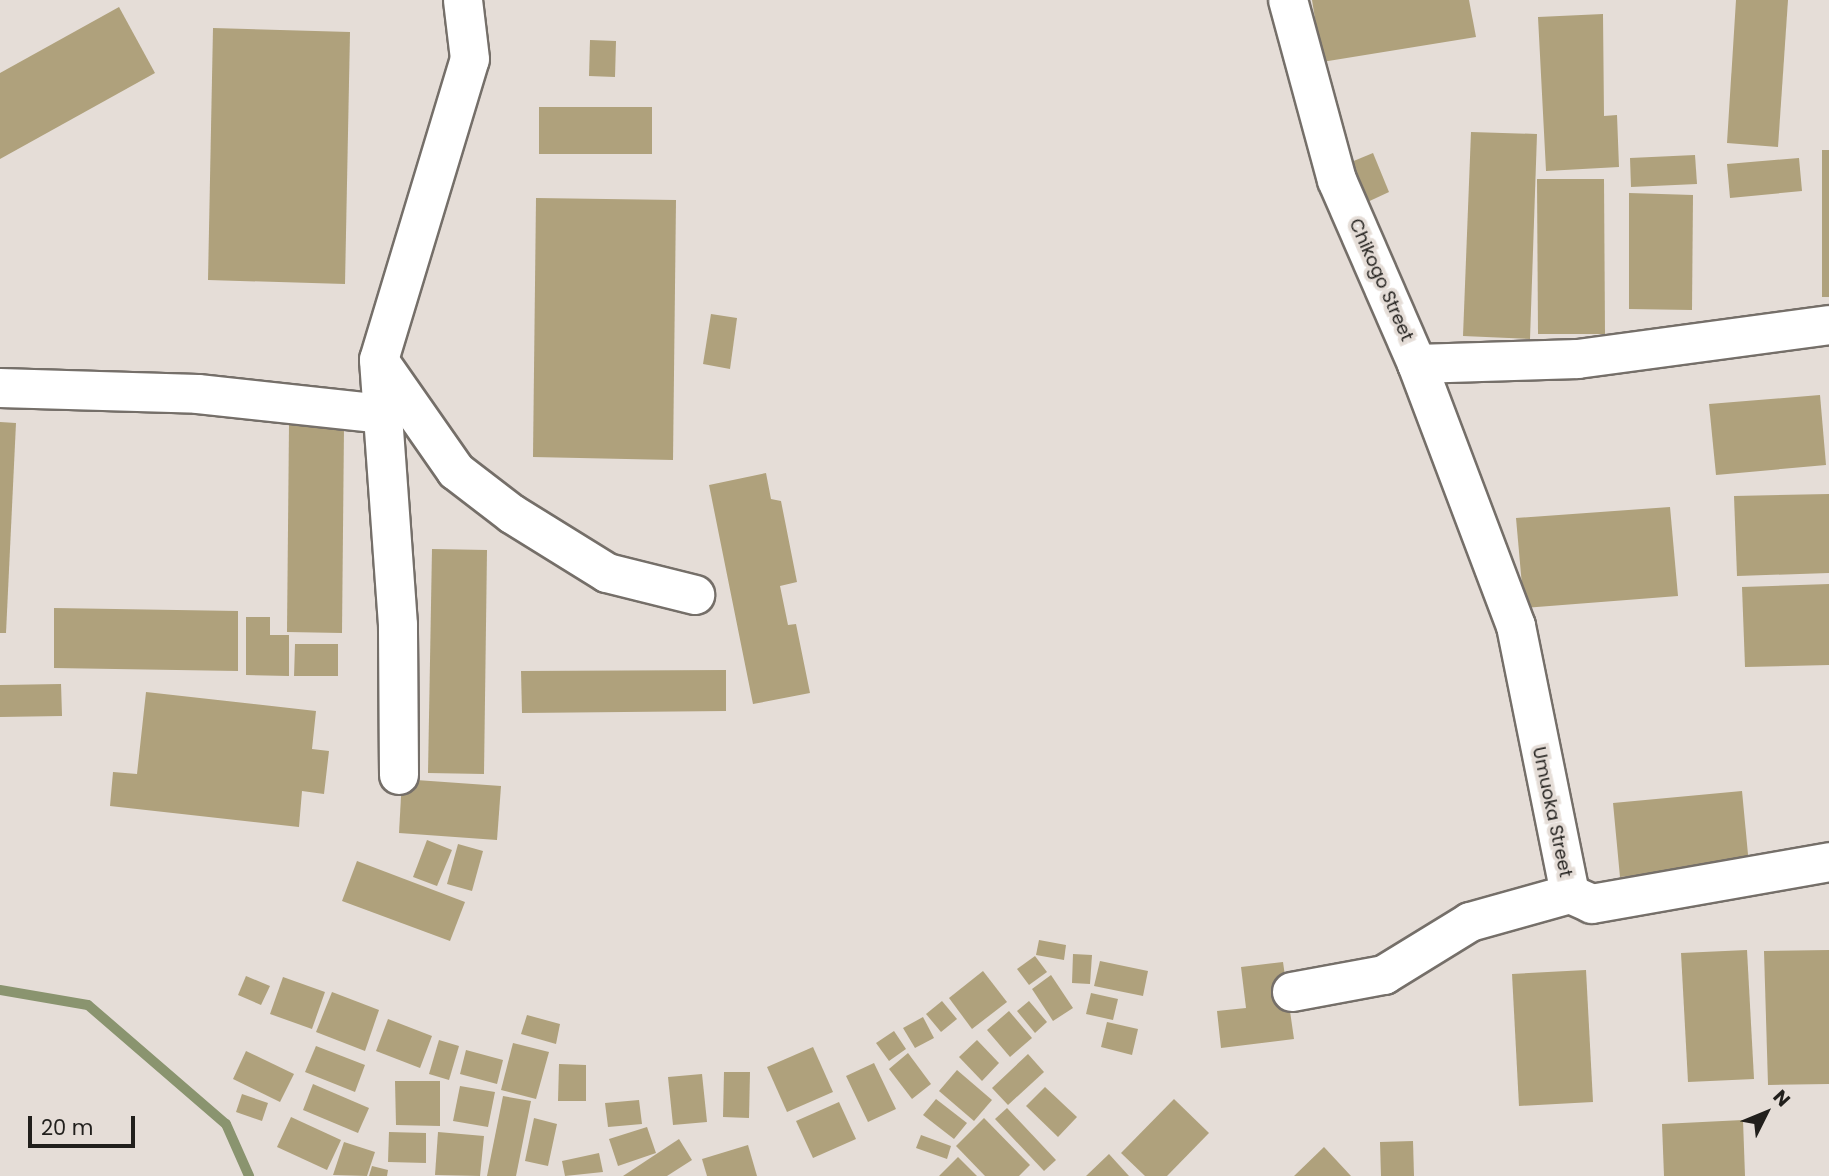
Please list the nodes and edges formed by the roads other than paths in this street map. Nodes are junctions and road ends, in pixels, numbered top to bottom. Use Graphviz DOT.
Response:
graph roads {
  1 [pos="463,0"];
  2 [pos="1288,0"];
  3 [pos="1829,325"];
  4 [pos="379,360"];
  5 [pos="1417,364"];
  6 [pos="0,388"];
  7 [pos="383,414"];
  8 [pos="1487,556"];
  9 [pos="695,595"];
  10 [pos="400,775"];
  11 [pos="1829,862"];
  12 [pos="1570,894"];
  13 [pos="1292,992"];
  1 -- 4 [label="street"];
  2 -- 5 [label="street, Chikogo Street"];
  3 -- 5 [label="street"];
  4 -- 7 [label="street"];
  4 -- 9 [label="street"];
  5 -- 8 [label="street, Chikogo Street"];
  6 -- 7 [label="street"];
  7 -- 10 [label="street"];
  8 -- 12 [label="street, Umuoka Street"];
  11 -- 12 [label="street, Umuoka Street"];
  12 -- 13 [label="street"];
}
